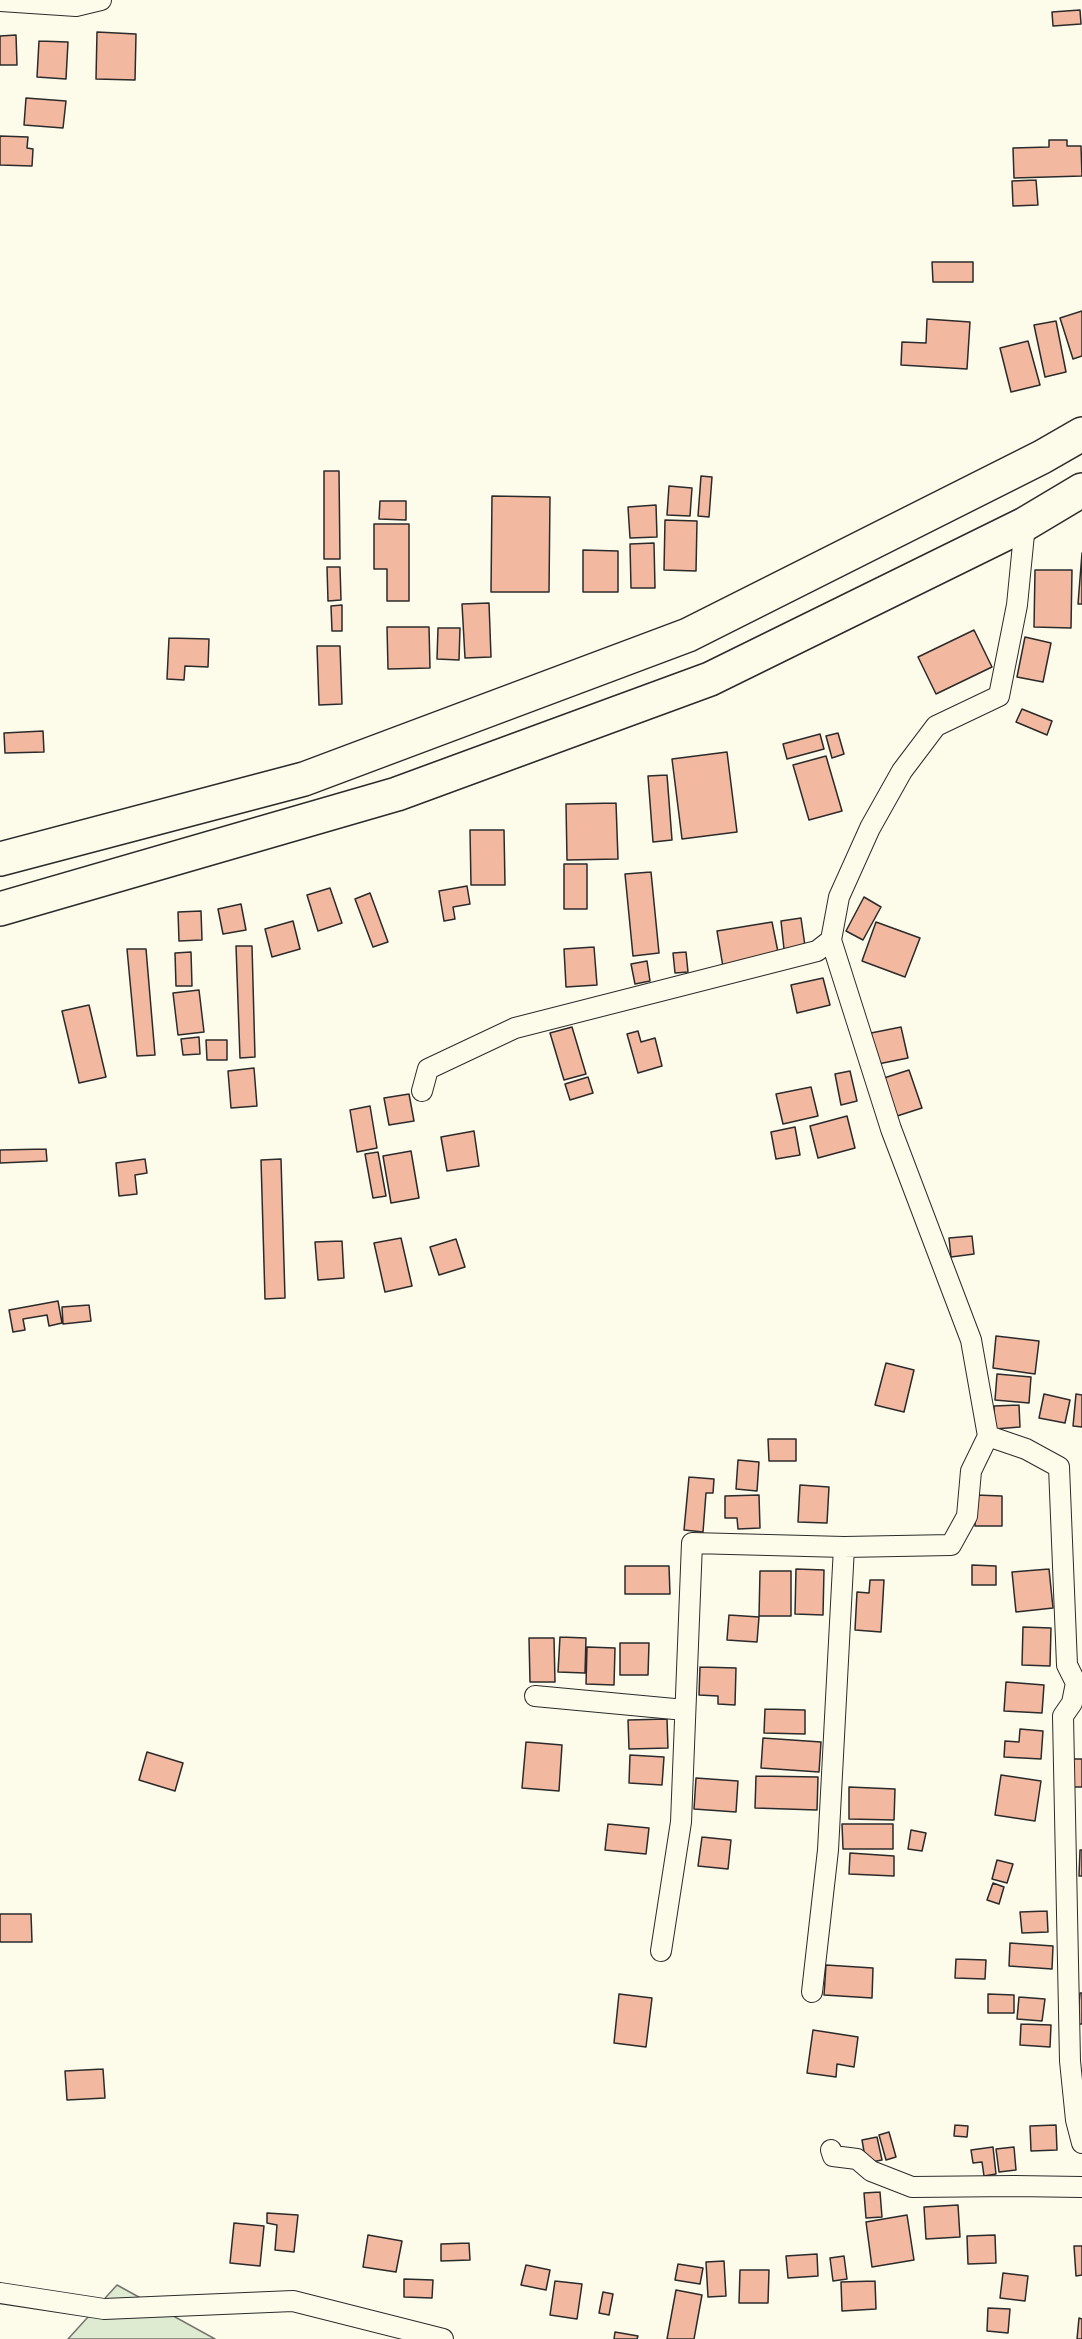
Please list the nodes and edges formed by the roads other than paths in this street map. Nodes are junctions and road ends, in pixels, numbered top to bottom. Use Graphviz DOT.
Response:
graph roads {
  1 [pos="101,0"];
  2 [pos="0,1"];
  3 [pos="1082,434"];
  4 [pos="1082,490"];
  5 [pos="1025,524"];
  6 [pos="0,859"];
  7 [pos="0,909"];
  8 [pos="831,940"];
  9 [pos="422,1091"];
  10 [pos="988,1436"];
  11 [pos="844,1547"];
  12 [pos="1079,1683"];
  13 [pos="535,1696"];
  14 [pos="685,1710"];
  15 [pos="661,1951"];
  16 [pos="812,1992"];
  17 [pos="1082,2143"];
  18 [pos="831,2150"];
  19 [pos="1082,2187"];
  20 [pos="0,2293"];
  21 [pos="443,2339"];
  1 -- 2 [label="street"];
  3 -- 6 [label="highway"];
  4 -- 5 [label="highway"];
  5 -- 7 [label="highway"];
  5 -- 8 [label="street"];
  8 -- 9 [label="street"];
  8 -- 10 [label="street"];
  10 -- 11 [label="street"];
  10 -- 12 [label="street"];
  11 -- 14 [label="street"];
  11 -- 16 [label="street"];
  12 -- 17 [label="street"];
  13 -- 14 [label="street"];
  14 -- 15 [label="street"];
  18 -- 19 [label="street"];
  20 -- 21 [label="street"];
}
